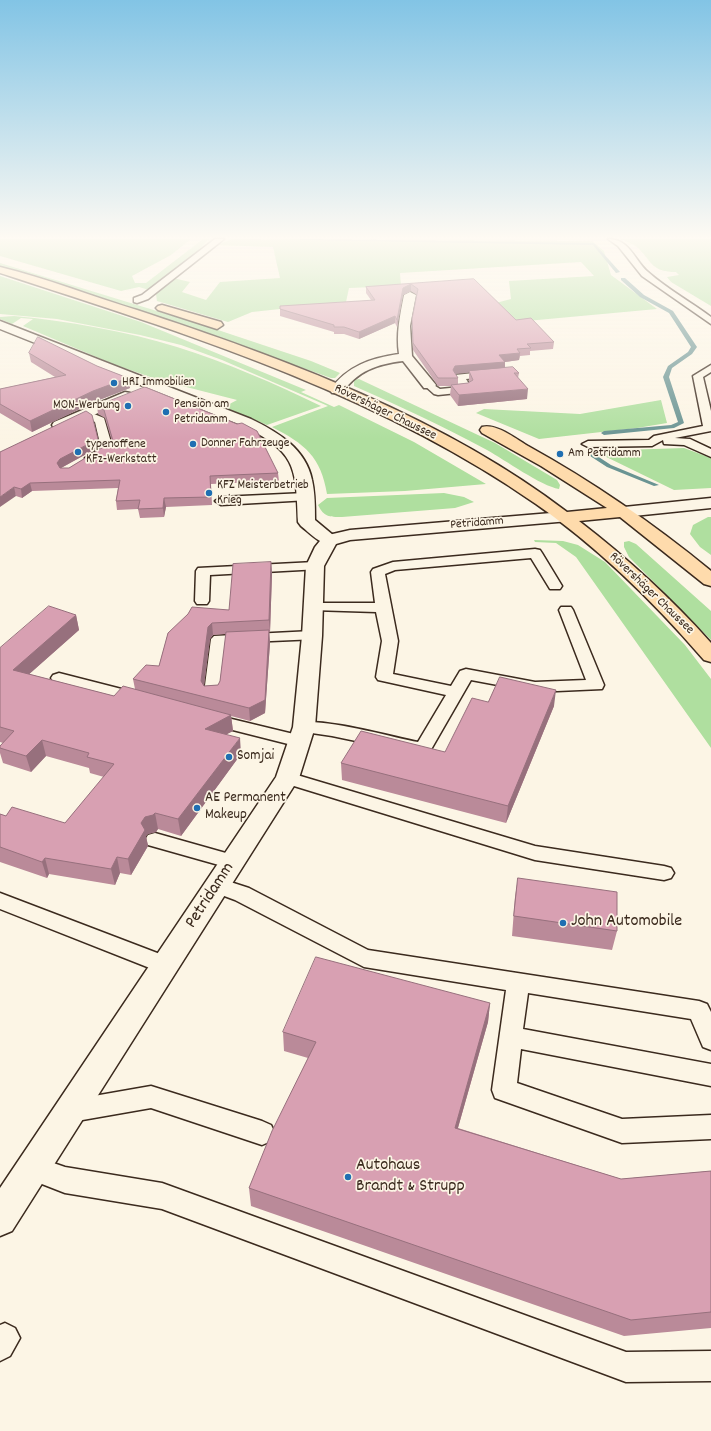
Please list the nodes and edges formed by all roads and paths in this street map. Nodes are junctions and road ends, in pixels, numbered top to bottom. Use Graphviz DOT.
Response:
graph roads {
  1 [pos="109,306"];
  2 [pos="155,306"];
  3 [pos="408,306"];
  4 [pos="690,306"];
  5 [pos="711,321"];
  6 [pos="217,325"];
  7 [pos="1,326"];
  8 [pos="406,357"];
  9 [pos="711,368"];
  10 [pos="502,374"];
  11 [pos="429,385"];
  12 [pos="154,386"];
  13 [pos="337,390"];
  14 [pos="84,413"];
  15 [pos="487,430"];
  16 [pos="47,431"];
  17 [pos="652,443"];
  18 [pos="588,444"];
  19 [pos="711,452"];
  20 [pos="80,464"];
  21 [pos="305,497"];
  22 [pos="221,501"];
  23 [pos="711,503"];
  24 [pos="624,512"];
  25 [pos="563,517"];
  26 [pos="330,540"];
  27 [pos="315,566"];
  28 [pos="711,580"];
  29 [pos="556,586"];
  30 [pos="202,601"];
  31 [pos="312,606"];
  32 [pos="383,608"];
  33 [pos="566,610"];
  34 [pos="312,636"];
  35 [pos="711,656"];
  36 [pos="59,678"];
  37 [pos="456,692"];
  38 [pos="212,693"];
  39 [pos="151,703"];
  40 [pos="197,715"];
  41 [pos="302,734"];
  42 [pos="287,778"];
  43 [pos="155,840"];
  44 [pos="233,862"];
  45 [pos="664,873"];
  46 [pos="218,886"];
  47 [pos="0,901"];
  48 [pos="165,964"];
  49 [pos="518,982"];
  50 [pos="511,1038"];
  51 [pos="711,1040"];
  52 [pos="711,1075"];
  53 [pos="71,1111"];
  54 [pos="711,1127"];
  55 [pos="262,1133"];
  56 [pos="33,1168"];
  57 [pos="0,1219"];
  58 [pos="711,1366"];
  1 -- 13 [label="main road, Rövershäger Chaussee"];
  2 -- 6 [label="main road"];
  3 -- 8 [label="street"];
  4 -- 5 [label="lane"];
  7 -- 12 [label="street"];
  8 -- 11 [label="street"];
  8 -- 13 [label="street"];
  9 -- 17 [label="lane"];
  10 -- 11 [label="lane"];
  12 -- 14 [label="street"];
  12 -- 21 [label="street"];
  13 -- 25 [label="main road, Rövershäger Chaussee"];
  14 -- 16 [label="street"];
  14 -- 20 [label="lane"];
  15 -- 24 [label="main road"];
  17 -- 18 [label="lane"];
  17 -- 19 [label="lane"];
  21 -- 22 [label="lane"];
  21 -- 26 [label="street"];
  23 -- 24 [label="street"];
  24 -- 25 [label="main road, Petridamm"];
  24 -- 28 [label="main road"];
  25 -- 26 [label="street, Petridamm"];
  25 -- 35 [label="main road, Rövershäger Chaussee"];
  26 -- 27 [label="street, Petridamm"];
  27 -- 30 [label="lane"];
  27 -- 31 [label="street, Petridamm"];
  29 -- 32 [label="lane"];
  31 -- 32 [label="lane"];
  31 -- 34 [label="street, Petridamm"];
  32 -- 37 [label="lane"];
  33 -- 37 [label="lane"];
  34 -- 38 [label="lane"];
  34 -- 41 [label="street, Petridamm"];
  36 -- 39 [label="lane"];
  37 -- 41 [label="lane"];
  40 -- 41 [label="lane"];
  41 -- 42 [label="street, Petridamm"];
  42 -- 44 [label="street, Petridamm"];
  42 -- 45 [label="lane"];
  43 -- 44 [label="lane"];
  44 -- 46 [label="street, Petridamm"];
  46 -- 48 [label="street, Petridamm"];
  46 -- 49 [label="lane"];
  47 -- 48 [label="lane"];
  48 -- 53 [label="street, Petridamm"];
  49 -- 50 [label="lane"];
  49 -- 51 [label="lane"];
  50 -- 52 [label="lane"];
  50 -- 54 [label="lane"];
  53 -- 55 [label="lane"];
  53 -- 56 [label="street, Petridamm"];
  56 -- 57 [label="street, Petridamm"];
  56 -- 58 [label="lane"];
}
